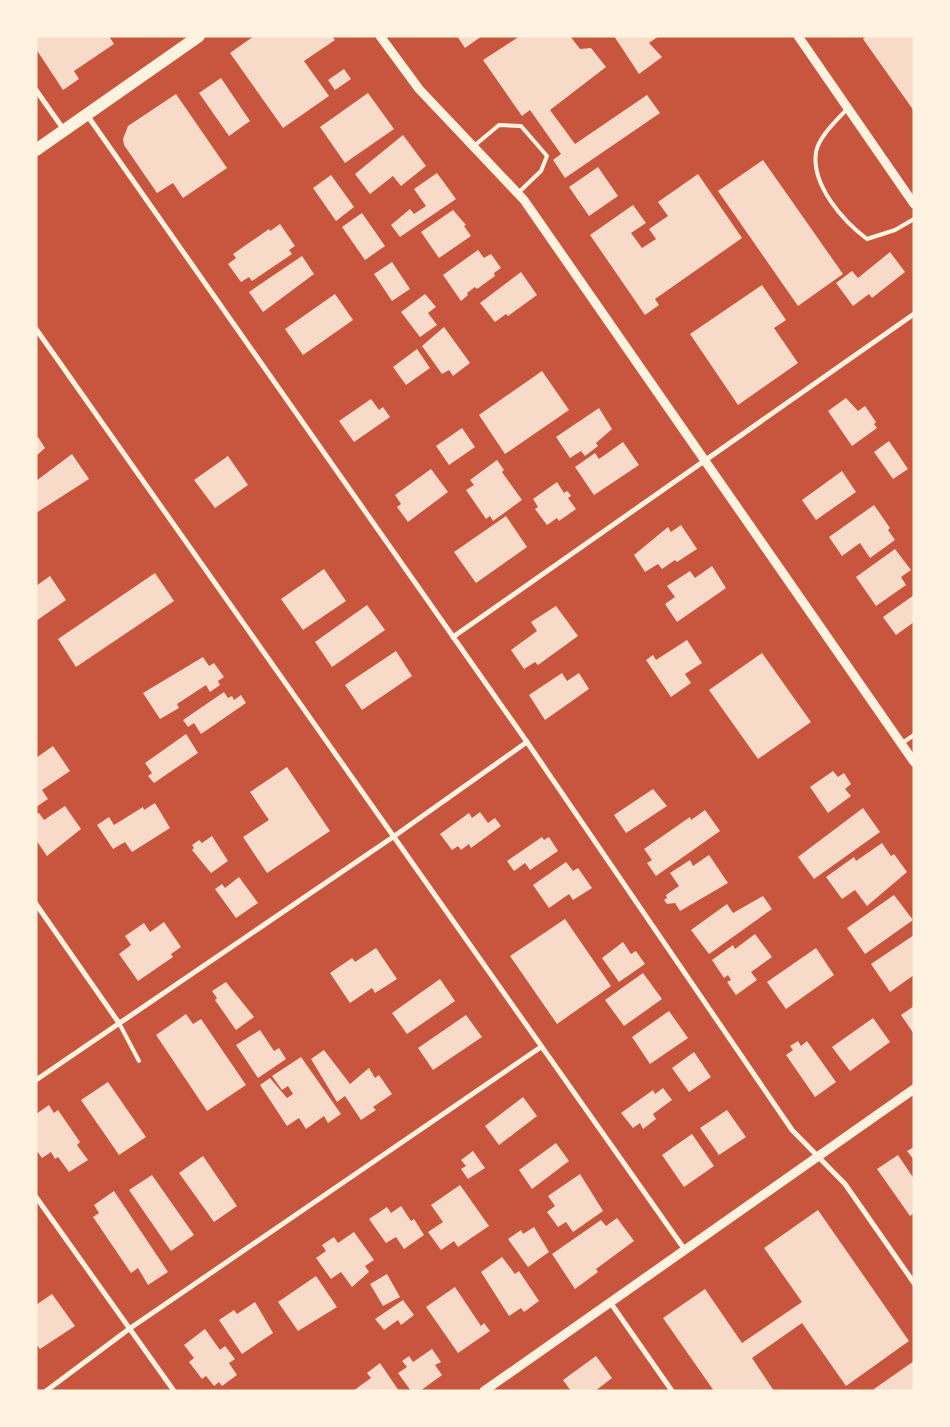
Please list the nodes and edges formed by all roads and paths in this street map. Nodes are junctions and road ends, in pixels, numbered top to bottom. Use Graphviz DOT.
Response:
graph roads {
  1 [pos="199,36"];
  2 [pos="380,36"];
  3 [pos="798,36"];
  4 [pos="36,90"];
  5 [pos="848,108"];
  6 [pos="87,114"];
  7 [pos="64,131"];
  8 [pos="473,147"];
  9 [pos="36,150"];
  10 [pos="518,194"];
  11 [pos="914,204"];
  12 [pos="914,219"];
  13 [pos="914,314"];
  14 [pos="36,329"];
  15 [pos="704,460"];
  16 [pos="453,637"];
  17 [pos="914,735"];
  18 [pos="527,742"];
  19 [pos="901,744"];
  20 [pos="914,762"];
  21 [pos="393,837"];
  22 [pos="36,904"];
  23 [pos="119,1023"];
  24 [pos="540,1047"];
  25 [pos="139,1061"];
  26 [pos="36,1080"];
  27 [pos="914,1089"];
  28 [pos="818,1157"];
  29 [pos="36,1197"];
  30 [pos="684,1250"];
  31 [pos="914,1283"];
  32 [pos="610,1301"];
  33 [pos="129,1329"];
  34 [pos="46,1391"];
  35 [pos="174,1391"];
  36 [pos="484,1391"];
  37 [pos="672,1391"];
  1 -- 6 [label="main road"];
  2 -- 8 [label="street"];
  3 -- 5 [label="street"];
  4 -- 7 [label="street"];
  5 -- 11 [label="street"];
  5 -- 12 [label="lane"];
  6 -- 7 [label="main road"];
  6 -- 16 [label="street"];
  7 -- 9 [label="main road"];
  8 -- 10 [label="street"];
  8 -- 10 [label="lane"];
  10 -- 15 [label="street"];
  13 -- 15 [label="street"];
  14 -- 21 [label="street"];
  15 -- 16 [label="street"];
  15 -- 19 [label="street"];
  16 -- 18 [label="street"];
  17 -- 19 [label="lane"];
  18 -- 21 [label="street"];
  18 -- 28 [label="street"];
  19 -- 20 [label="street"];
  21 -- 23 [label="street"];
  21 -- 24 [label="street"];
  22 -- 23 [label="street"];
  23 -- 25 [label="lane"];
  23 -- 26 [label="street"];
  24 -- 30 [label="street"];
  24 -- 33 [label="street"];
  27 -- 28 [label="street"];
  28 -- 30 [label="street"];
  28 -- 31 [label="street"];
  29 -- 33 [label="street"];
  30 -- 32 [label="street"];
  32 -- 36 [label="street"];
  32 -- 37 [label="street"];
  33 -- 34 [label="street"];
  33 -- 35 [label="street"];
}
